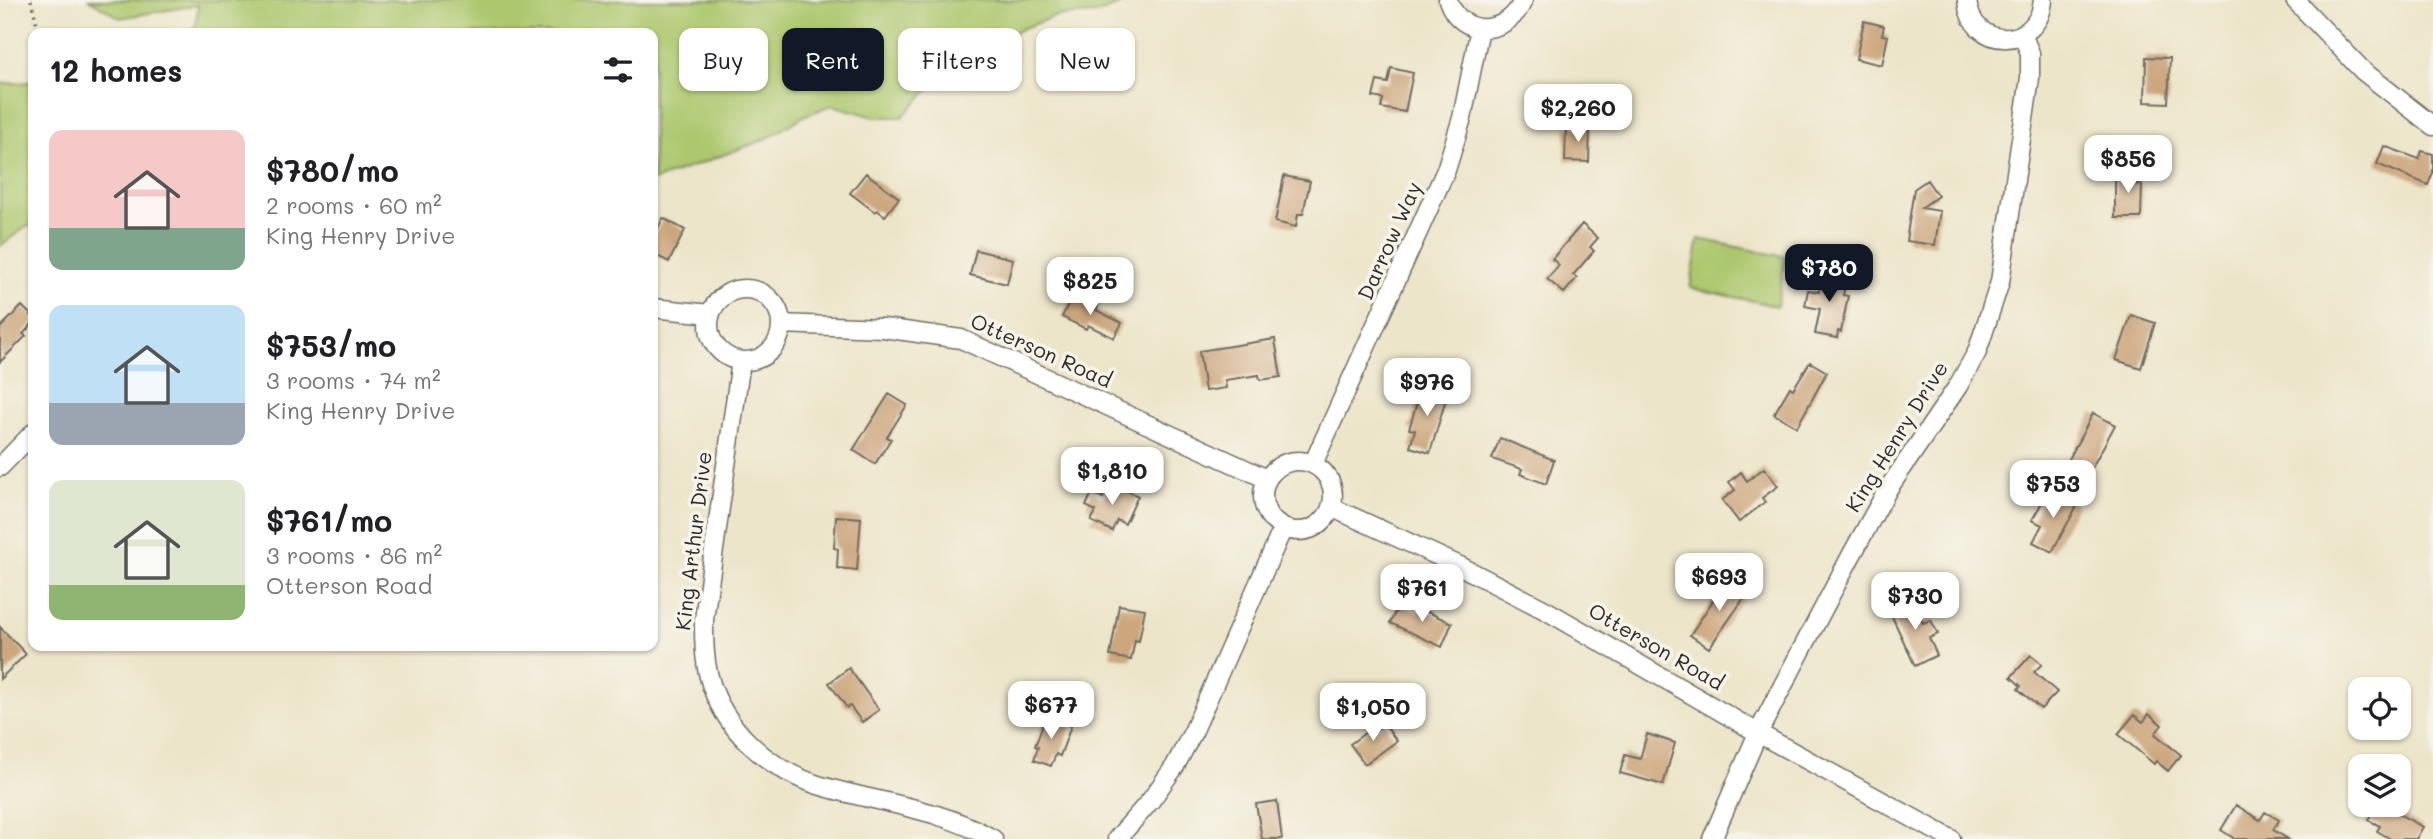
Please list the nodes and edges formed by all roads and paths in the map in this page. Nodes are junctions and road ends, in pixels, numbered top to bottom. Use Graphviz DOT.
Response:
graph roads {
  1 [pos="31,0"];
  2 [pos="1448,0"];
  3 [pos="1523,0"];
  4 [pos="1967,0"];
  5 [pos="2043,0"];
  6 [pos="2295,0"];
  7 [pos="38,28"];
  8 [pos="1480,28"];
  9 [pos="2022,34"];
  10 [pos="2433,126"];
  11 [pos="658,309"];
  12 [pos="710,314"];
  13 [pos="781,324"];
  14 [pos="741,360"];
  15 [pos="28,438"];
  16 [pos="1313,464"];
  17 [pos="0,467"];
  18 [pos="1266,479"];
  19 [pos="1331,507"];
  20 [pos="1283,528"];
  21 [pos="1758,733"];
  22 [pos="993,839"];
  23 [pos="1117,839"];
  24 [pos="1712,839"];
  25 [pos="1951,839"];
  1 -- 7 [label="path"];
  2 -- 8 [label="street"];
  3 -- 8 [label="street"];
  4 -- 9 [label="street"];
  5 -- 9 [label="street"];
  6 -- 10 [label="street"];
  8 -- 16 [label="street, Darrow Way"];
  9 -- 21 [label="street, King Henry Drive"];
  11 -- 12 [label="street"];
  12 -- 13 [label="street"];
  12 -- 14 [label="street"];
  13 -- 14 [label="street"];
  13 -- 18 [label="street, Otterson Road"];
  14 -- 22 [label="street, King Arthur Drive"];
  15 -- 17 [label="street"];
  16 -- 18 [label="street"];
  16 -- 19 [label="street"];
  18 -- 20 [label="street"];
  19 -- 20 [label="street"];
  19 -- 21 [label="street, Otterson Road"];
  20 -- 23 [label="street"];
  21 -- 24 [label="street, King Henry Drive"];
  21 -- 25 [label="street, Otterson Road"];
}
